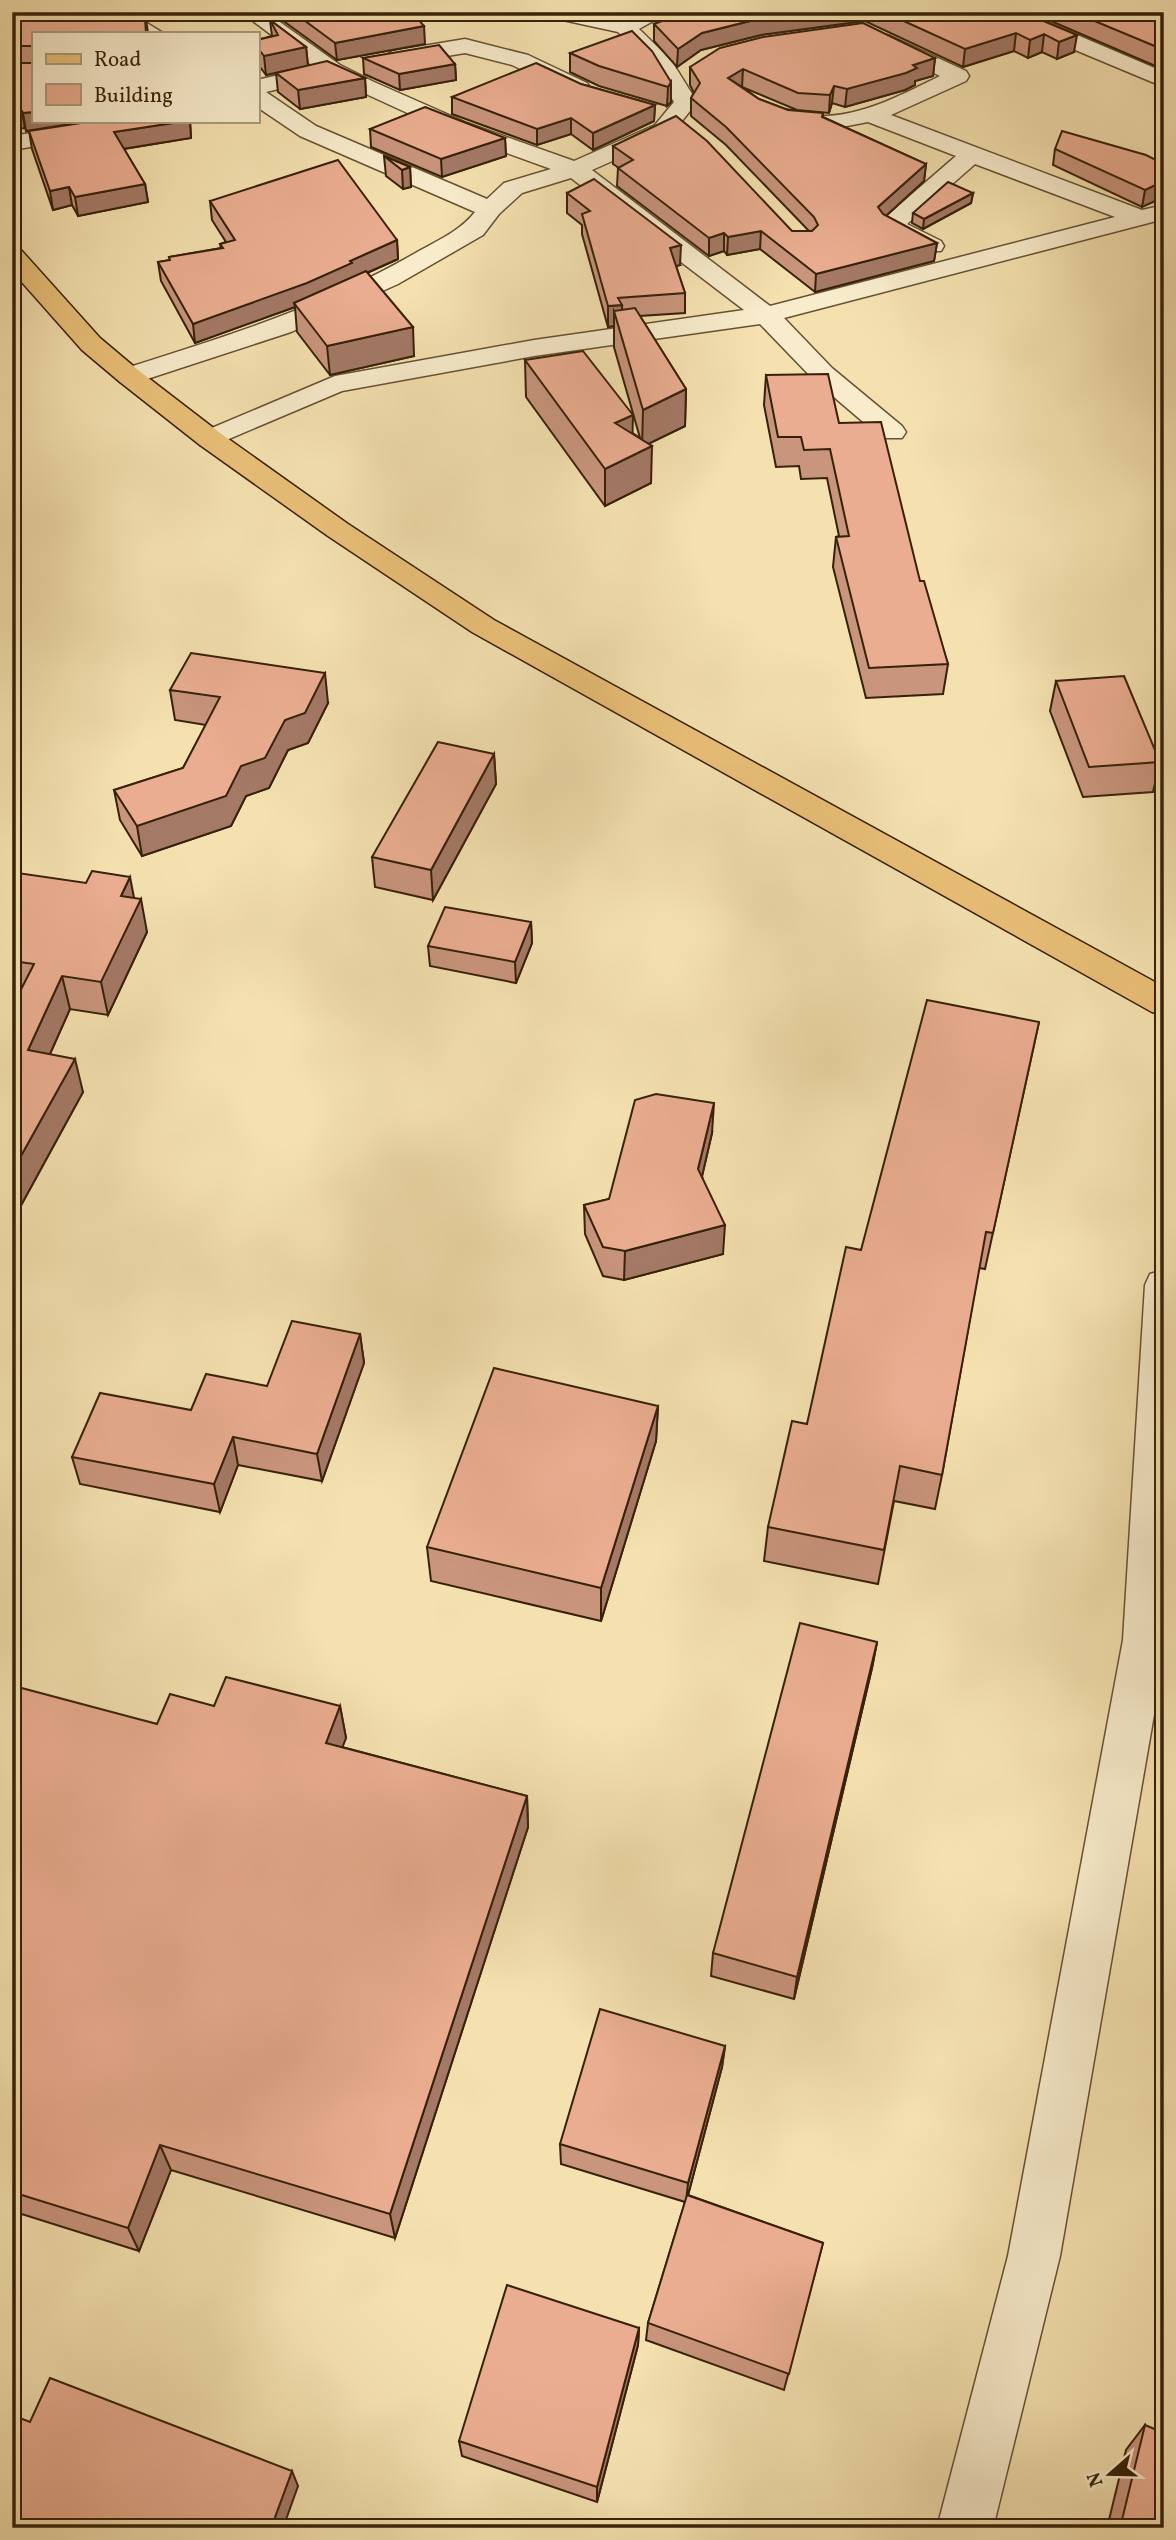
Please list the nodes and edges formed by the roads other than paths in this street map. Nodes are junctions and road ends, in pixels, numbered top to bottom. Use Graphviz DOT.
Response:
graph roads {
  1 [pos="112,12"];
  2 [pos="252,12"];
  3 [pos="557,12"];
  4 [pos="659,12"];
  5 [pos="1004,12"];
  6 [pos="625,27"];
  7 [pos="865,31"];
  8 [pos="150,32"];
  9 [pos="332,70"];
  10 [pos="1164,80"];
  11 [pos="259,87"];
  12 [pos="602,96"];
  13 [pos="259,97"];
  14 [pos="762,106"];
  15 [pos="650,111"];
  16 [pos="872,116"];
  17 [pos="675,118"];
  18 [pos="140,122"];
  19 [pos="695,135"];
  20 [pos="12,143"];
  21 [pos="971,155"];
  22 [pos="575,169"];
  23 [pos="490,209"];
  24 [pos="1152,215"];
  25 [pos="12,255"];
  26 [pos="966,265"];
  27 [pos="766,315"];
  28 [pos="129,376"];
  29 [pos="892,432"];
  30 [pos="210,439"];
  31 [pos="1164,1003"];
  32 [pos="1164,1285"];
  33 [pos="965,2528"];
  1 -- 8 [label="street"];
  2 -- 9 [label="street"];
  3 -- 6 [label="street"];
  4 -- 6 [label="street"];
  5 -- 10 [label="street"];
  6 -- 17 [label="street"];
  7 -- 16 [label="street"];
  9 -- 11 [label="street"];
  9 -- 12 [label="street"];
  9 -- 22 [label="street"];
  13 -- 23 [label="street"];
  14 -- 16 [label="street"];
  15 -- 17 [label="street"];
  16 -- 21 [label="street"];
  17 -- 19 [label="street"];
  17 -- 22 [label="street"];
  18 -- 20 [label="street"];
  21 -- 24 [label="street"];
  21 -- 26 [label="street"];
  22 -- 23 [label="street"];
  22 -- 27 [label="street"];
  23 -- 28 [label="street"];
  24 -- 26 [label="street"];
  25 -- 28 [label="main road"];
  26 -- 27 [label="street"];
  27 -- 29 [label="street"];
  27 -- 30 [label="street"];
  28 -- 30 [label="main road"];
  30 -- 31 [label="main road"];
  32 -- 33 [label="street"];
}
